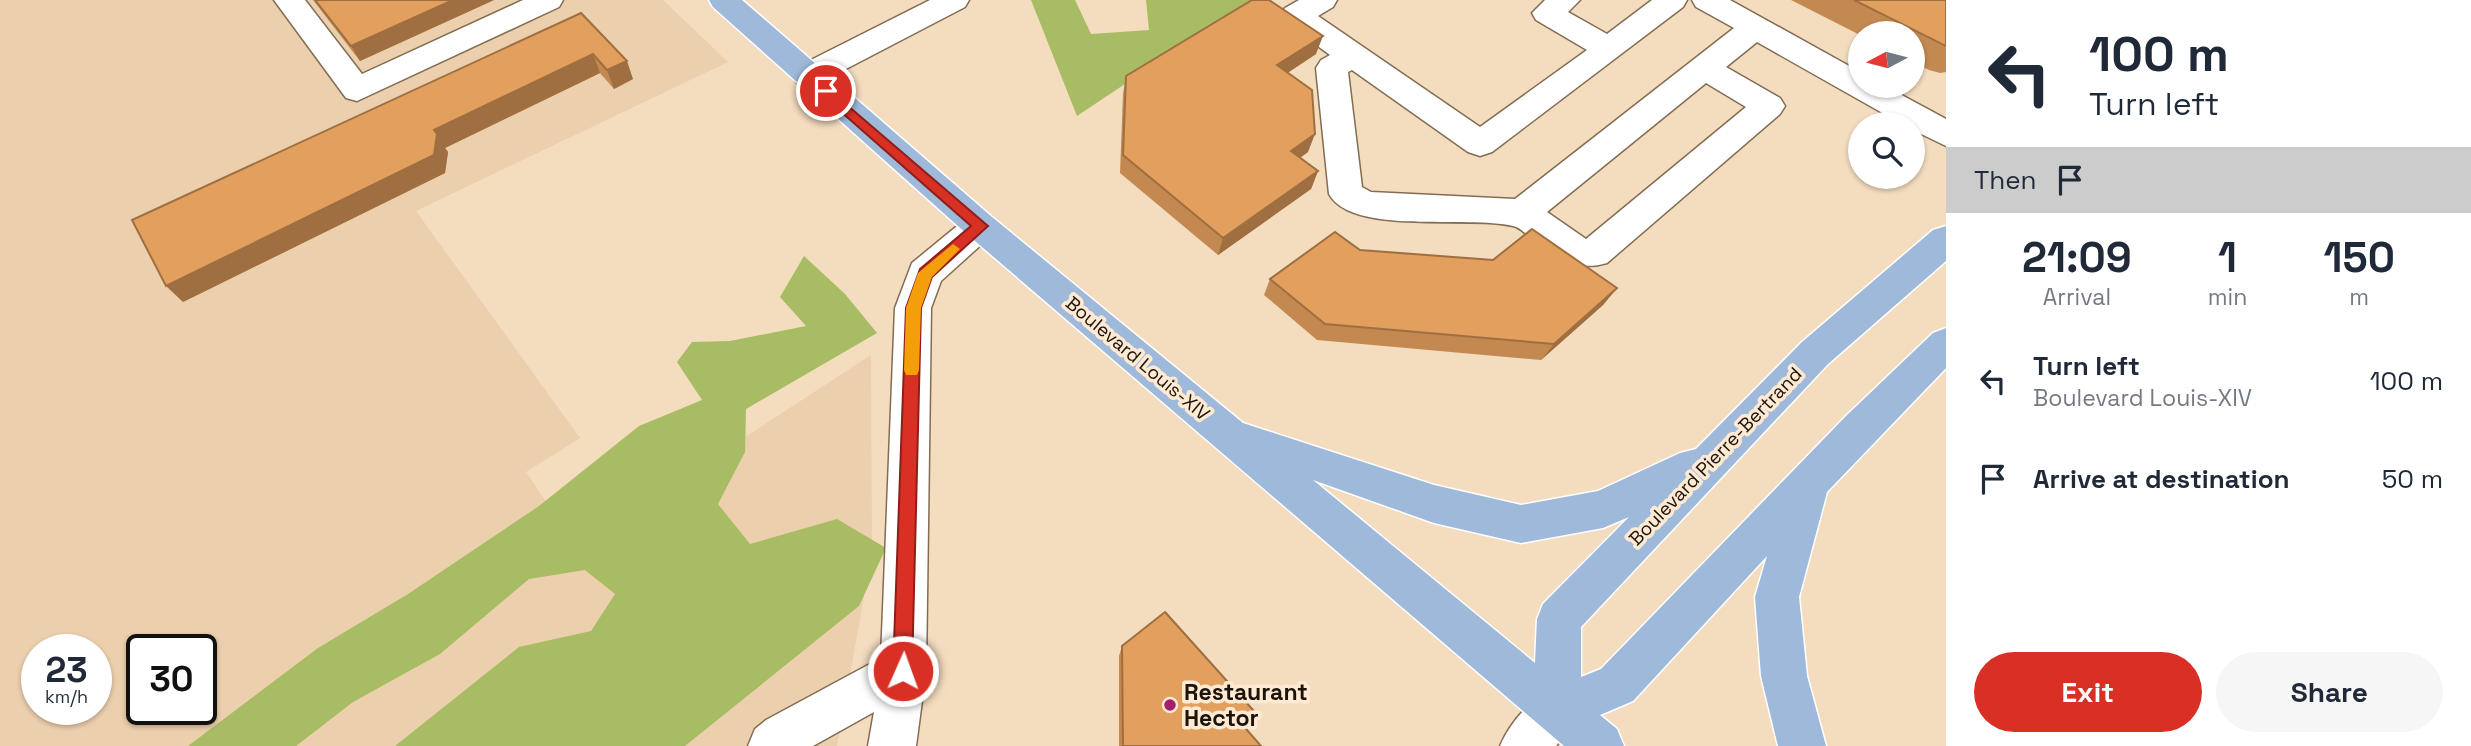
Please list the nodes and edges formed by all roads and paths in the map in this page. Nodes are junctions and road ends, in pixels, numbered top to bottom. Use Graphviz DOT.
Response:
graph roads {
  1 [pos="289,0"];
  2 [pos="548,0"];
  3 [pos="724,0"];
  4 [pos="954,0"];
  5 [pos="1322,0"];
  6 [pos="1565,0"];
  7 [pos="1672,0"];
  8 [pos="1707,0"];
  9 [pos="1756,27"];
  10 [pos="1609,49"];
  11 [pos="1352,55"];
  12 [pos="1706,69"];
  13 [pos="808,75"];
  14 [pos="1848,79"];
  15 [pos="1882,98"];
  16 [pos="1946,134"];
  17 [pos="1522,213"];
  18 [pos="980,226"];
  19 [pos="1946,240"];
  20 [pos="1946,344"];
  21 [pos="1228,433"];
  22 [pos="1718,454"];
  23 [pos="1808,483"];
  24 [pos="903,671"];
  25 [pos="1557,710"];
  26 [pos="772,746"];
  27 [pos="892,746"];
  28 [pos="1524,746"];
  29 [pos="1600,746"];
  30 [pos="1802,746"];
  1 -- 2 [label="street"];
  3 -- 13 [label="main road, Boulevard Louis-XIV"];
  4 -- 13 [label="street"];
  5 -- 11 [label="street"];
  6 -- 10 [label="street"];
  7 -- 10 [label="street"];
  8 -- 9 [label="street"];
  9 -- 12 [label="street"];
  9 -- 14 [label="street"];
  10 -- 11 [label="street"];
  11 -- 17 [label="street"];
  12 -- 17 [label="street"];
  12 -- 17 [label="street"];
  13 -- 18 [label="main road, Boulevard Louis-XIV"];
  15 -- 16 [label="street"];
  18 -- 21 [label="main road, Boulevard Louis-XIV"];
  18 -- 24 [label="street"];
  19 -- 22 [label="main road, Boulevard Pierre-Bertrand"];
  20 -- 23 [label="main road"];
  21 -- 22 [label="main road"];
  21 -- 25 [label="main road, Boulevard Louis-XIV"];
  22 -- 25 [label="main road, Boulevard Pierre-Bertrand"];
  23 -- 25 [label="main road"];
  23 -- 30 [label="main road"];
  24 -- 26 [label="street"];
  24 -- 27 [label="street"];
  25 -- 28 [label="street"];
  25 -- 29 [label="main road, Boulevard Louis-XIV"];
}
